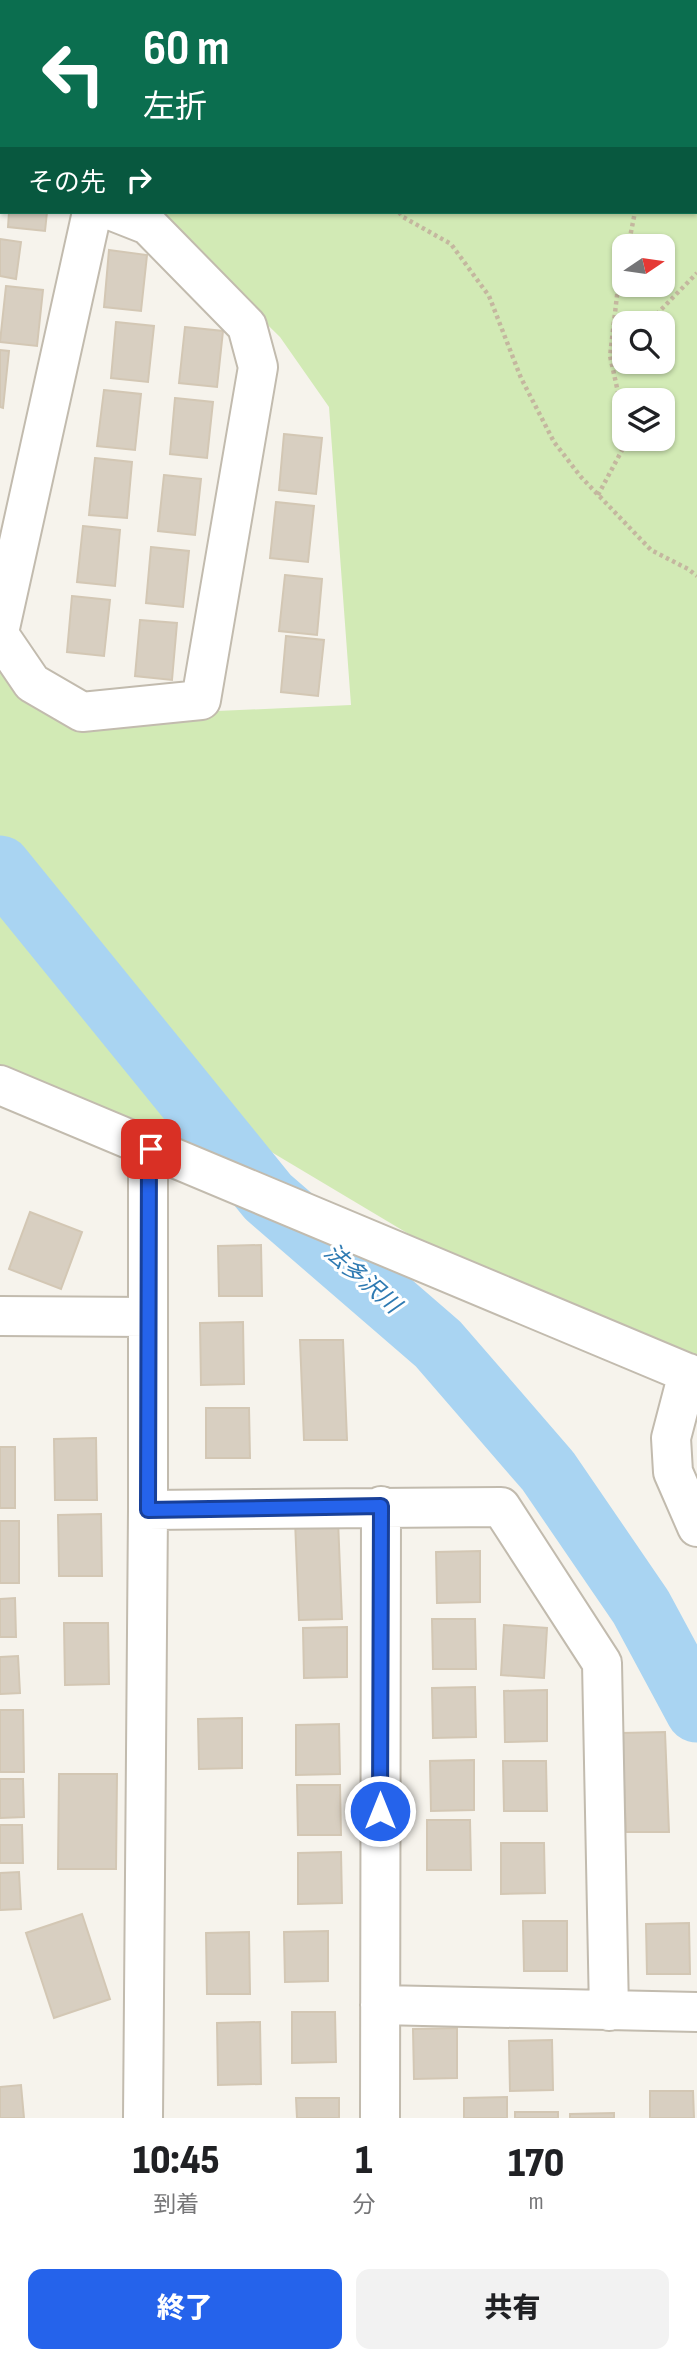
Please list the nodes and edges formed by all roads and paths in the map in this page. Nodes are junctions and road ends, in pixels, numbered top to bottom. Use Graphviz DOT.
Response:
graph roads {
  1 [pos="92,214"];
  2 [pos="120,214"];
  3 [pos="401,214"];
  4 [pos="635,214"];
  5 [pos="631,234"];
  6 [pos="697,273"];
  7 [pos="660,311"];
  8 [pos="612,342"];
  9 [pos="612,365"];
  10 [pos="622,451"];
  11 [pos="598,495"];
  12 [pos="697,576"];
  13 [pos="0,628"];
  14 [pos="0,636"];
  15 [pos="0,1085"];
  16 [pos="150,1148"];
  17 [pos="0,1316"];
  18 [pos="149,1317"];
  19 [pos="693,1375"];
  20 [pos="381,1506"];
  21 [pos="148,1510"];
  22 [pos="697,1527"];
  23 [pos="380,2005"];
  24 [pos="609,2011"];
  25 [pos="697,2012"];
  26 [pos="143,2118"];
  27 [pos="380,2118"];
  1 -- 13 [label="street"];
  2 -- 14 [label="street"];
  3 -- 11 [label="path"];
  4 -- 5 [label="path"];
  6 -- 7 [label="path"];
  8 -- 9 [label="path"];
  10 -- 11 [label="path"];
  11 -- 12 [label="path"];
  15 -- 16 [label="street"];
  16 -- 18 [label="street"];
  16 -- 19 [label="street"];
  17 -- 18 [label="street"];
  18 -- 21 [label="street"];
  19 -- 22 [label="street"];
  20 -- 21 [label="street"];
  20 -- 23 [label="street"];
  20 -- 24 [label="street"];
  21 -- 26 [label="street"];
  23 -- 24 [label="street"];
  23 -- 27 [label="street"];
  24 -- 25 [label="street"];
}
